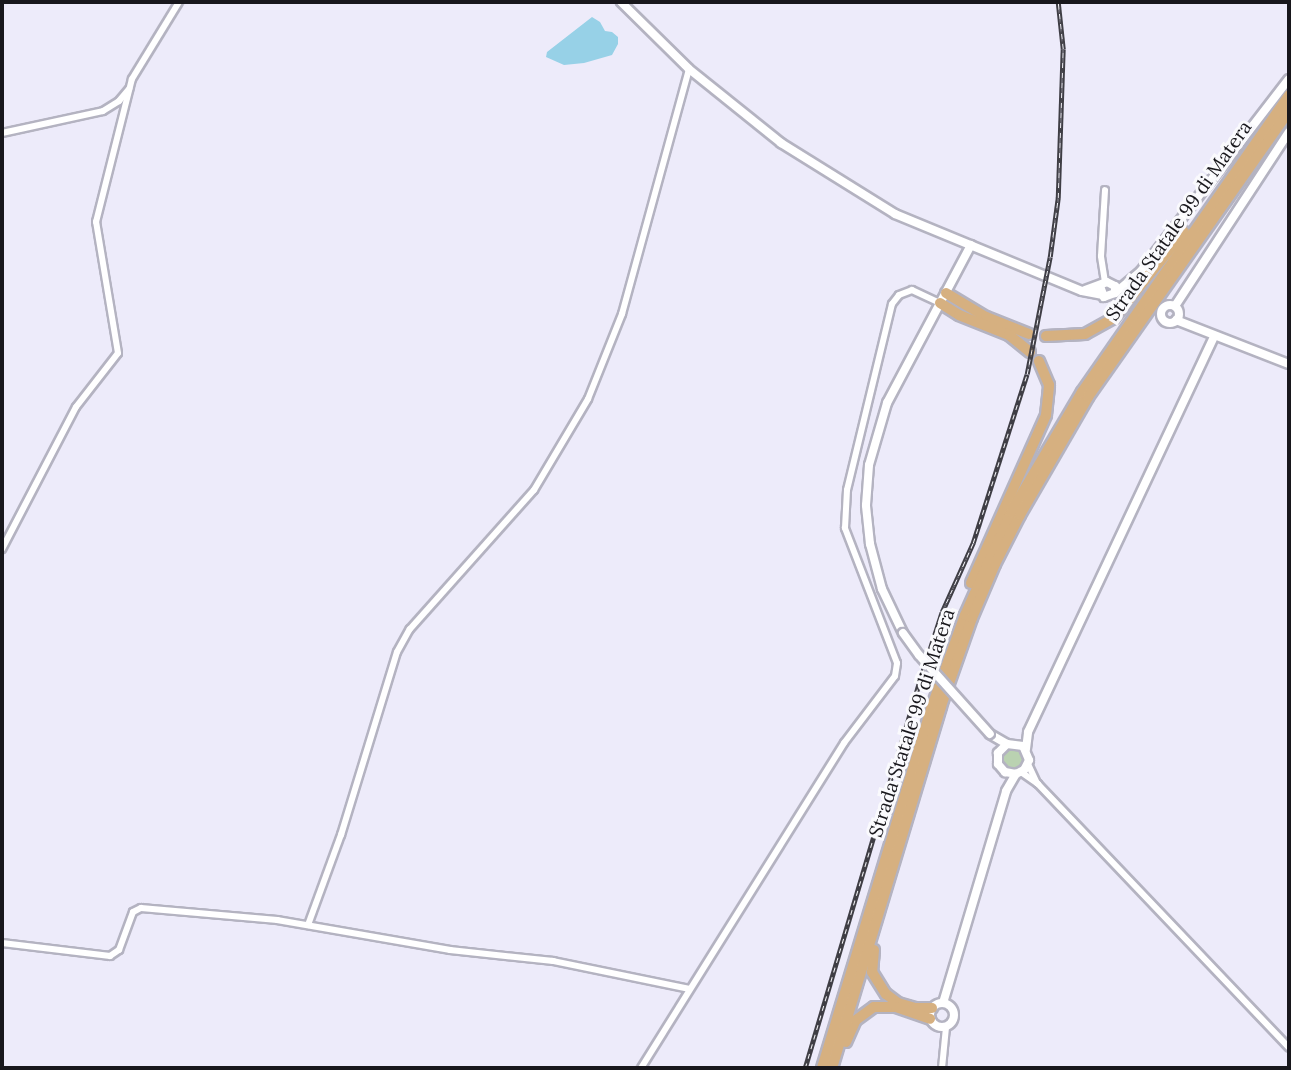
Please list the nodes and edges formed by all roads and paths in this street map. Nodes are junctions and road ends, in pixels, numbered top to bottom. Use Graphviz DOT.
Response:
graph roads {
  1 [pos="179,2"];
  2 [pos="621,2"];
  3 [pos="689,69"];
  4 [pos="1289,79"];
  5 [pos="130,88"];
  6 [pos="1289,94"];
  7 [pos="1289,111"];
  8 [pos="1289,132"];
  9 [pos="2,133"];
  10 [pos="1233,174"];
  11 [pos="1105,190"];
  12 [pos="971,245"];
  13 [pos="1107,288"];
  14 [pos="943,298"];
  15 [pos="1175,306"];
  16 [pos="1176,320"];
  17 [pos="1029,334"];
  18 [pos="1046,336"];
  19 [pos="1214,337"];
  20 [pos="1030,352"];
  21 [pos="1039,361"];
  22 [pos="1289,364"];
  23 [pos="2,549"];
  24 [pos="931,709"];
  25 [pos="1028,732"];
  26 [pos="990,734"];
  27 [pos="1011,743"];
  28 [pos="1026,749"];
  29 [pos="998,754"];
  30 [pos="1028,764"];
  31 [pos="1004,772"];
  32 [pos="1018,773"];
  33 [pos="1038,784"];
  34 [pos="1006,791"];
  35 [pos="909,810"];
  36 [pos="308,925"];
  37 [pos="2,943"];
  38 [pos="689,989"];
  39 [pos="935,1010"];
  40 [pos="946,1027"];
  41 [pos="1289,1048"];
  42 [pos="641,1068"];
  43 [pos="822,1068"];
  44 [pos="832,1068"];
  45 [pos="838,1068"];
  46 [pos="942,1068"];
  1 -- 5 [label="street"];
  2 -- 3 [label="street"];
  3 -- 12 [label="street"];
  3 -- 36 [label="street"];
  4 -- 13 [label="street"];
  5 -- 9 [label="street"];
  5 -- 23 [label="street"];
  6 -- 10 [label="highway, Strada Statale 99 di Matera"];
  7 -- 35 [label="highway"];
  8 -- 15 [label="street"];
  10 -- 18 [label="highway"];
  10 -- 24 [label="highway, Strada Statale 99 di Matera"];
  11 -- 13 [label="street"];
  12 -- 13 [label="street"];
  12 -- 14 [label="street"];
  14 -- 17 [label="highway"];
  14 -- 20 [label="highway"];
  14 -- 26 [label="street, bridge"];
  14 -- 38 [label="street"];
  15 -- 16 [label="street"];
  15 -- 16 [label="street"];
  16 -- 19 [label="street"];
  19 -- 22 [label="street"];
  19 -- 25 [label="street"];
  21 -- 24 [label="highway"];
  24 -- 43 [label="highway, Strada Statale 99 di Matera"];
  25 -- 27 [label="street"];
  25 -- 28 [label="street"];
  26 -- 27 [label="street"];
  26 -- 29 [label="street"];
  27 -- 28 [label="street"];
  27 -- 29 [label="street"];
  28 -- 30 [label="street"];
  29 -- 31 [label="street"];
  30 -- 32 [label="street"];
  30 -- 33 [label="street"];
  31 -- 32 [label="street"];
  31 -- 34 [label="street"];
  32 -- 33 [label="street"];
  32 -- 34 [label="street"];
  33 -- 41 [label="street"];
  34 -- 39 [label="street"];
  35 -- 39 [label="highway"];
  35 -- 44 [label="highway"];
  36 -- 37 [label="street"];
  36 -- 38 [label="street"];
  38 -- 42 [label="street"];
  39 -- 40 [label="street"];
  39 -- 40 [label="street"];
  39 -- 45 [label="highway"];
  40 -- 46 [label="street"];
}
